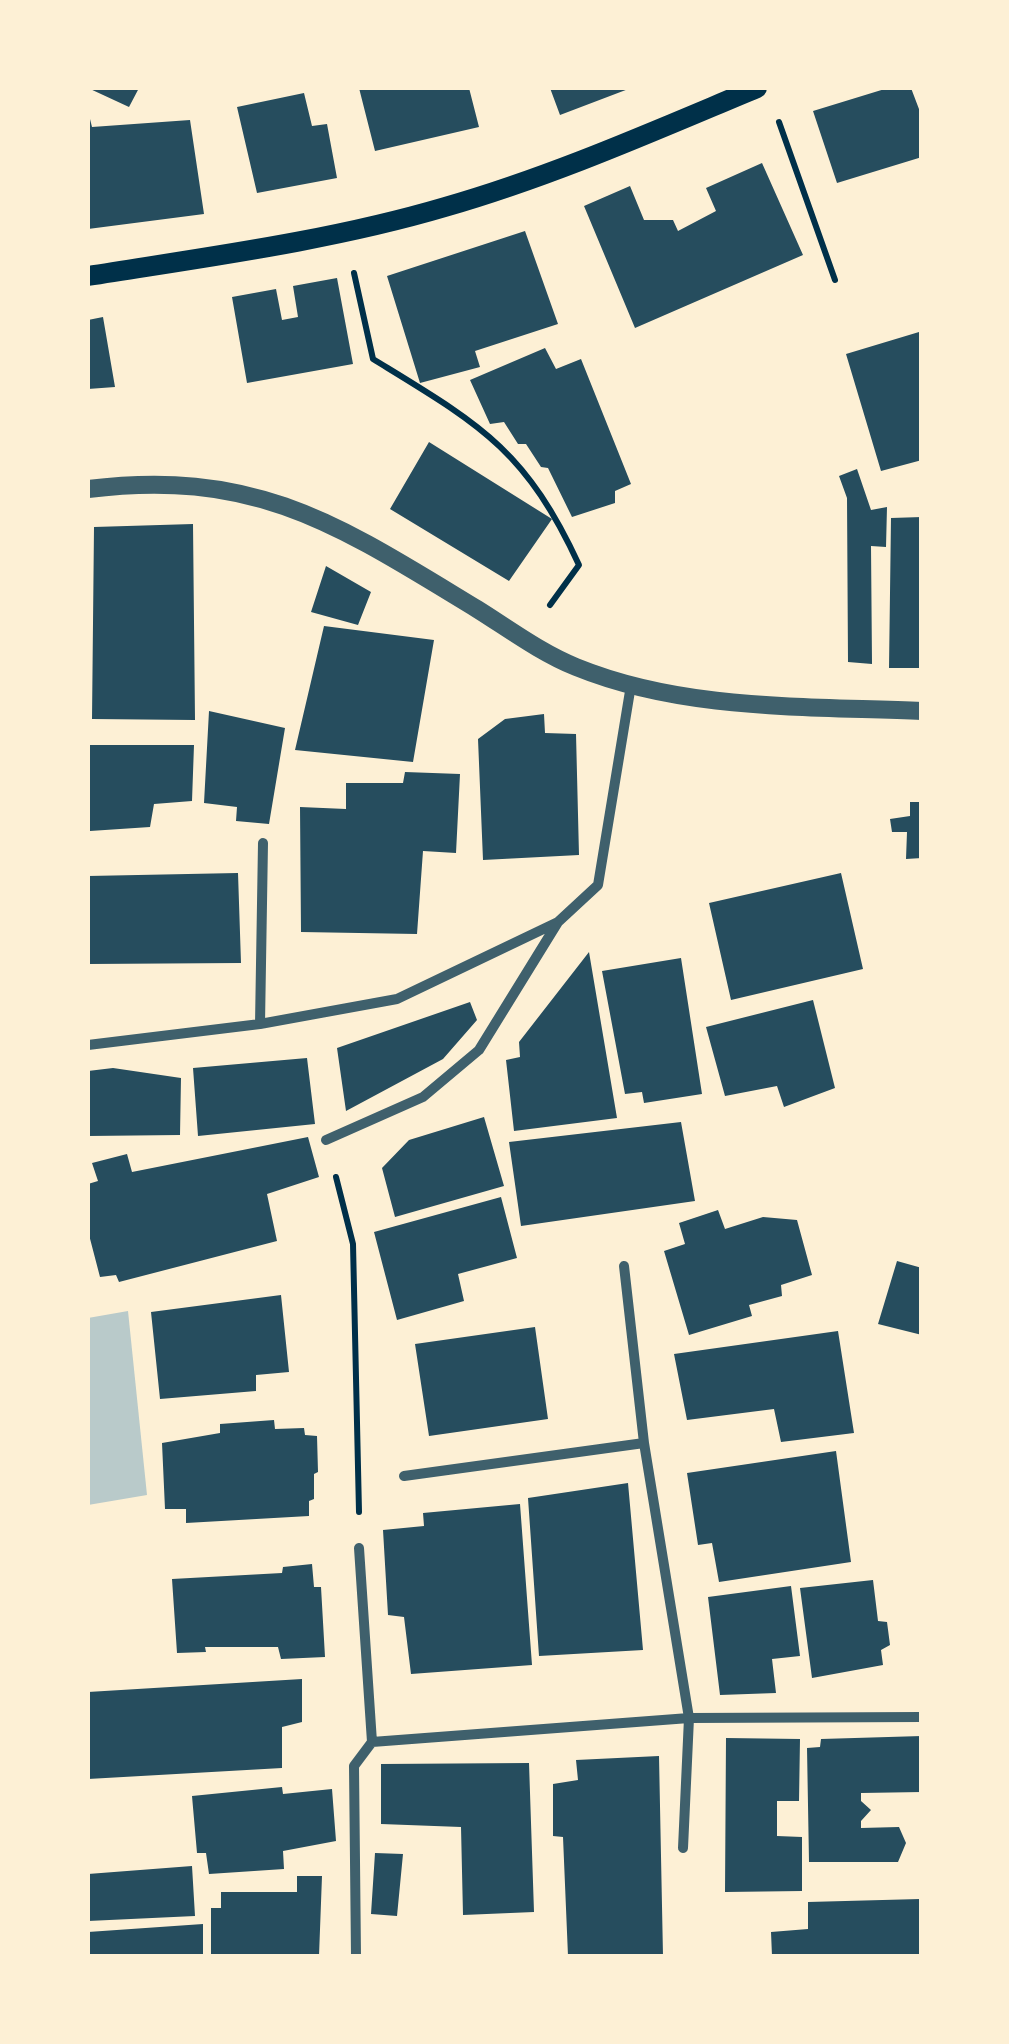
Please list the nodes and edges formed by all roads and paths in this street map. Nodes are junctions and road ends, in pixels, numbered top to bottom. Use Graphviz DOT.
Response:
graph roads {
  1 [pos="757,88"];
  2 [pos="773,105"];
  3 [pos="344,229"];
  4 [pos="88,276"];
  5 [pos="835,280"];
  6 [pos="88,489"];
  7 [pos="525,638"];
  8 [pos="631,685"];
  9 [pos="922,711"];
  10 [pos="263,843"];
  11 [pos="558,922"];
  12 [pos="260,1024"];
  13 [pos="88,1046"];
  14 [pos="326,1140"];
  15 [pos="624,1266"];
  16 [pos="644,1443"];
  17 [pos="404,1476"];
  18 [pos="359,1548"];
  19 [pos="922,1717"];
  20 [pos="689,1718"];
  21 [pos="372,1742"];
  22 [pos="683,1848"];
  23 [pos="356,1956"];
  1 -- 3 [label="main road"];
  2 -- 5 [label="path"];
  3 -- 4 [label="main road"];
  3 -- 7 [label="path"];
  6 -- 7 [label="street"];
  7 -- 8 [label="street"];
  8 -- 9 [label="street"];
  8 -- 11 [label="street"];
  10 -- 12 [label="street"];
  11 -- 12 [label="street"];
  11 -- 14 [label="street"];
  12 -- 13 [label="street"];
  14 -- 18 [label="path"];
  15 -- 16 [label="street"];
  16 -- 17 [label="street"];
  16 -- 20 [label="street"];
  18 -- 21 [label="street"];
  19 -- 20 [label="street"];
  20 -- 21 [label="street"];
  20 -- 22 [label="street"];
  21 -- 23 [label="street"];
}
